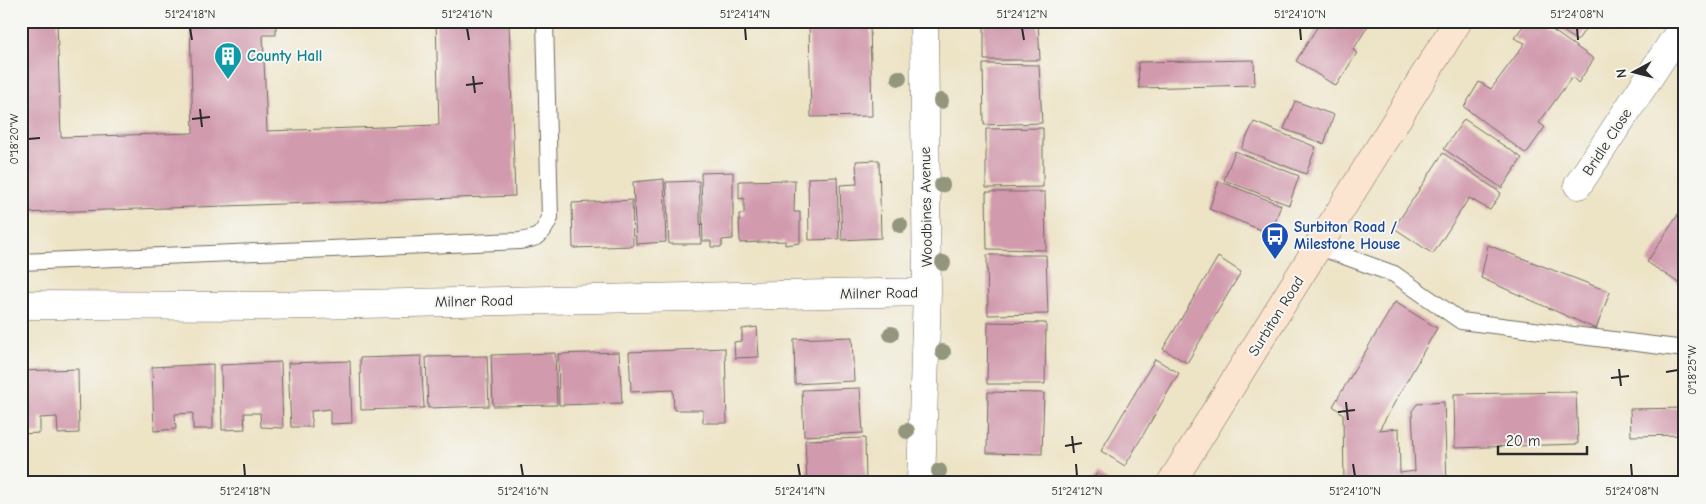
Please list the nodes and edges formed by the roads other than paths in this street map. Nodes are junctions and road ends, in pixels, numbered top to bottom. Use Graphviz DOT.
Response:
graph roads {
  1 [pos="545,21"];
  2 [pos="924,21"];
  3 [pos="1458,21"];
  4 [pos="1685,23"];
  5 [pos="1578,185"];
  6 [pos="1319,247"];
  7 [pos="21,262"];
  8 [pos="926,292"];
  9 [pos="21,305"];
  10 [pos="1685,349"];
  11 [pos="921,483"];
  12 [pos="1171,483"];
  1 -- 7 [label="lane"];
  2 -- 8 [label="street, Woodbines Avenue"];
  3 -- 6 [label="main road, Surbiton Road"];
  4 -- 5 [label="street, Bridle Close"];
  6 -- 10 [label="lane"];
  6 -- 12 [label="main road, Surbiton Road"];
  8 -- 9 [label="street, Milner Road"];
  8 -- 11 [label="street, Woodbines Avenue"];
}
